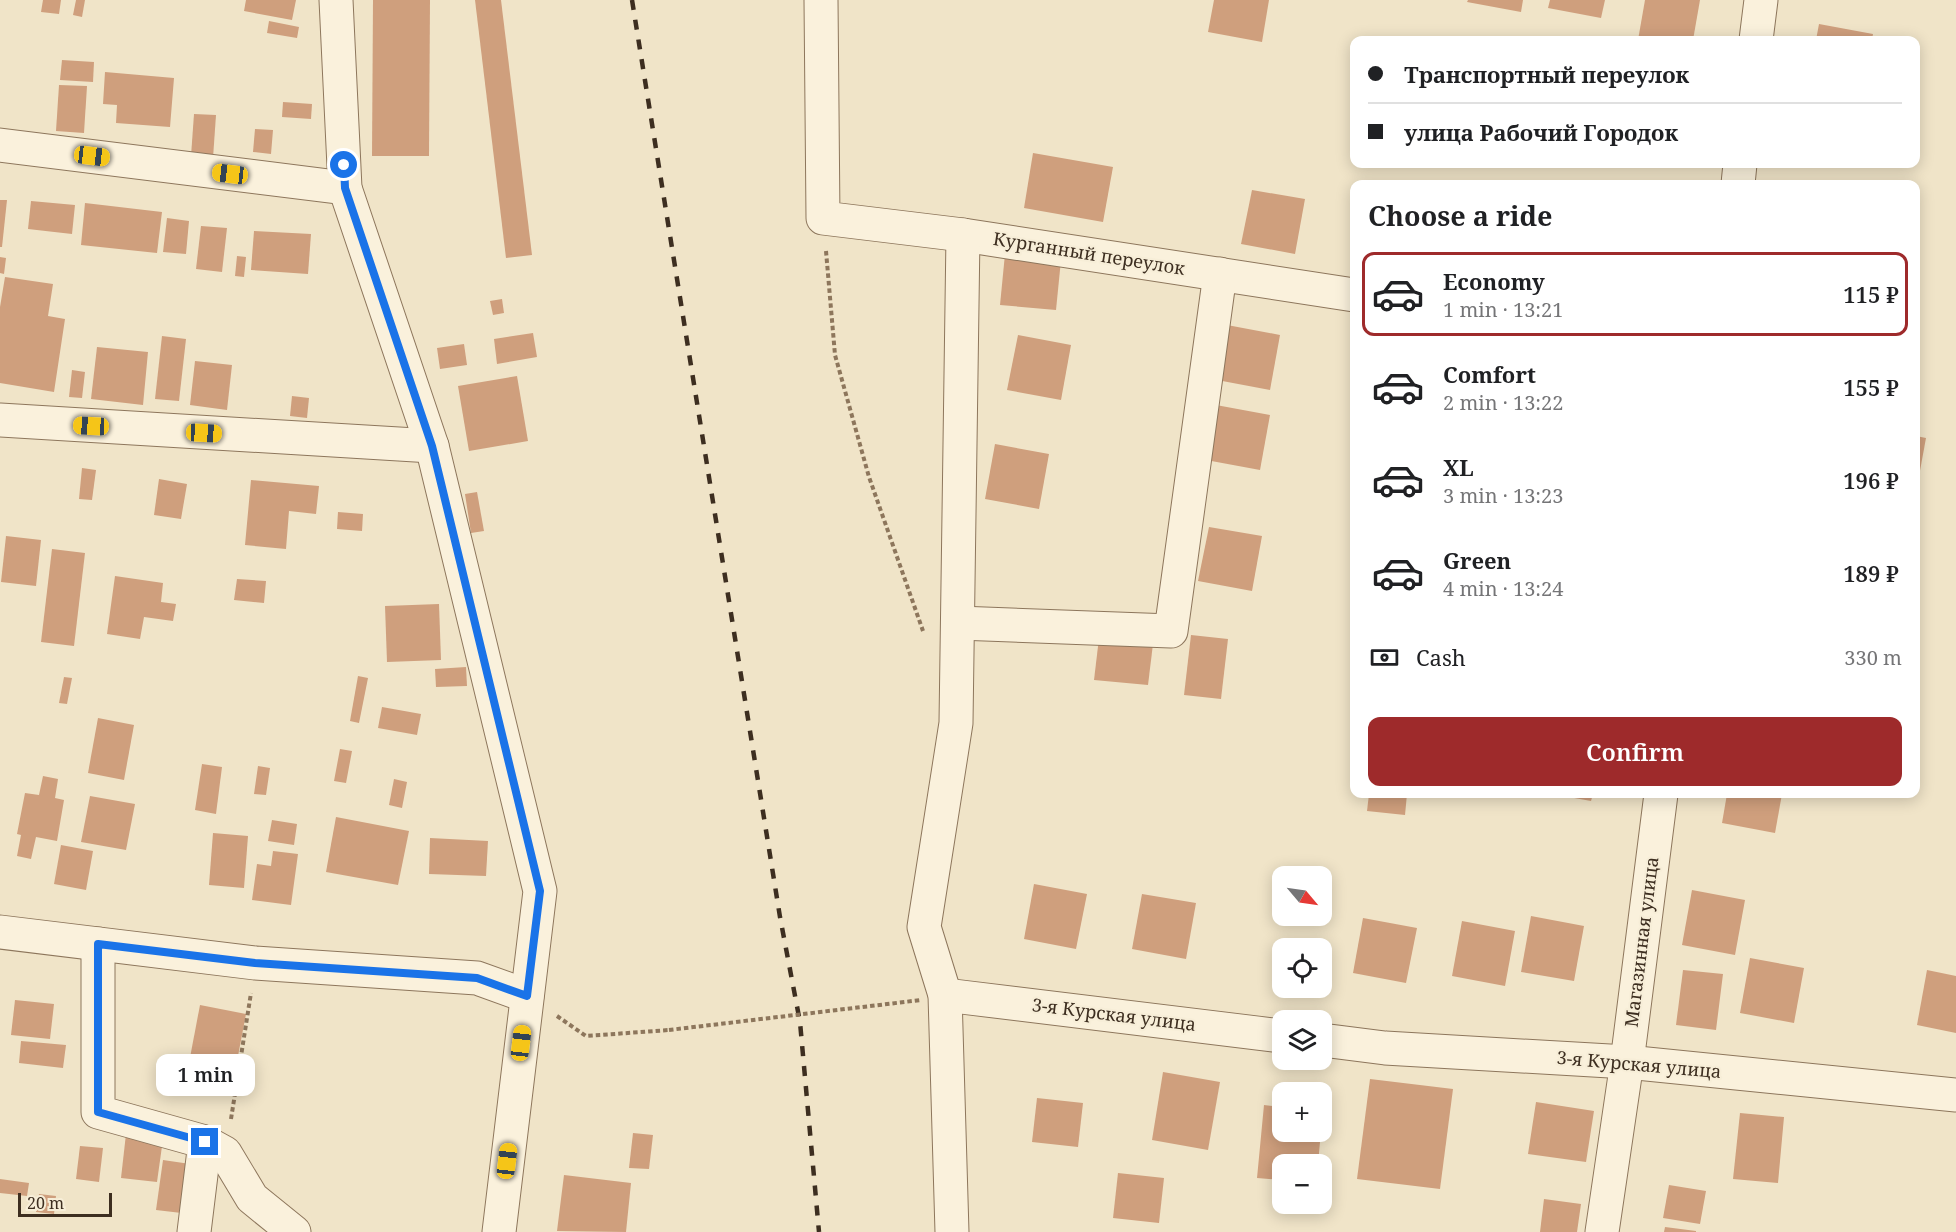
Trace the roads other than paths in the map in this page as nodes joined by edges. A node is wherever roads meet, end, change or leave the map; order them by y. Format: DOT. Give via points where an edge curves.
graph roads {
  1 [pos="336,0"];
  2 [pos="821,0"];
  3 [pos="1761,0"];
  4 [pos="1756,36"];
  5 [pos="0,145"];
  6 [pos="345,188"];
  7 [pos="963,235"];
  8 [pos="1221,274"];
  9 [pos="1350,294"];
  10 [pos="0,420"];
  11 [pos="432,446"];
  12 [pos="958,623"];
  13 [pos="1660,798"];
  14 [pos="0,932"];
  15 [pos="98,944"];
  16 [pos="527,996"];
  17 [pos="933,997"];
  18 [pos="1272,1035"];
  19 [pos="1332,1041"];
  20 [pos="1627,1062"];
  21 [pos="1956,1095"];
  22 [pos="215,1147"];
  23 [pos="194,1232"];
  24 [pos="294,1232"];
  25 [pos="499,1232"];
  26 [pos="952,1232"];
  27 [pos="1602,1232"];
  1 -- 6 [label="street"];
  2 -- 7 [label="street, Курганный переулок" via="823,218"];
  3 -- 4 [label="street"];
  5 -- 6 [label="street"];
  6 -- 11 [label="street"];
  7 -- 8 [label="street, Курганный переулок"];
  7 -- 12 [label="street"];
  8 -- 9 [label="street, Курганный переулок"];
  8 -- 12 [label="street" via="1171,631"];
  10 -- 11 [label="street"];
  11 -- 16 [label="street" via="540,891"];
  12 -- 17 [label="street" via="956,723 924,927"];
  13 -- 20 [label="street, Магазинная улица"];
  14 -- 15 [label="street"];
  15 -- 16 [label="street" via="255,963 477,978"];
  15 -- 22 [label="street" via="98,1112"];
  16 -- 25 [label="street"];
  17 -- 18 [label="street, 3-я Курская улица"];
  17 -- 26 [label="street"];
  19 -- 20 [label="street, 3-я Курская улица"];
  20 -- 21 [label="street, 3-я Курская улица"];
  20 -- 27 [label="street, Магазинная улица"];
  22 -- 23 [label="street"];
  22 -- 24 [label="street" via="252,1198"];
}
